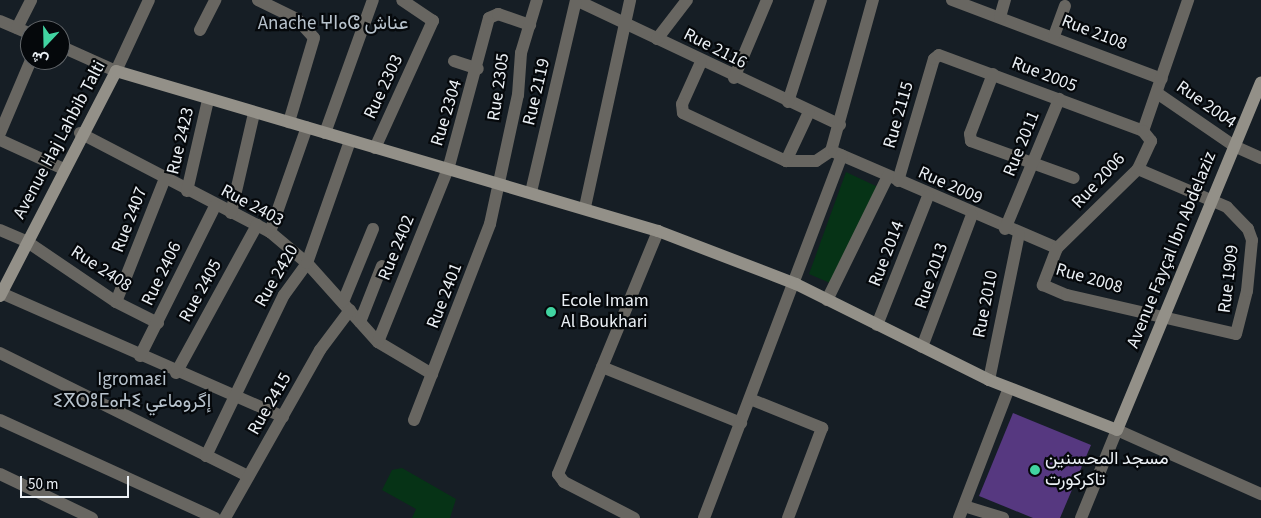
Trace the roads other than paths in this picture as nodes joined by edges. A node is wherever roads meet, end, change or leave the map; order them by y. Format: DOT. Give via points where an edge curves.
graph roads {
  1 [pos="31,0"];
  2 [pos="149,0"];
  3 [pos="215,0"];
  4 [pos="258,0"];
  5 [pos="373,0"];
  6 [pos="402,0"];
  7 [pos="537,0"];
  8 [pos="576,0"];
  9 [pos="630,0"];
  10 [pos="687,0"];
  11 [pos="767,0"];
  12 [pos="821,0"];
  13 [pos="874,0"];
  14 [pos="1005,0"];
  15 [pos="954,1"];
  16 [pos="1185,1"];
  17 [pos="1065,6"];
  18 [pos="1000,17"];
  19 [pos="0,21"];
  20 [pos="626,23"];
  21 [pos="530,25"];
  22 [pos="17,28"];
  23 [pos="20,29"];
  24 [pos="200,30"];
  25 [pos="1054,36"];
  26 [pos="657,39"];
  27 [pos="70,50"];
  28 [pos="934,59"];
  29 [pos="454,61"];
  30 [pos="701,62"];
  31 [pos="478,69"];
  32 [pos="27,70"];
  33 [pos="116,70"];
  34 [pos="993,74"];
  35 [pos="734,78"];
  36 [pos="1162,79"];
  37 [pos="1261,83"];
  38 [pos="1157,92"];
  39 [pos="1059,99"];
  40 [pos="1258,99"];
  41 [pos="208,100"];
  42 [pos="788,102"];
  43 [pos="809,112"];
  44 [pos="254,113"];
  45 [pos="289,122"];
  46 [pos="840,125"];
  47 [pos="307,127"];
  48 [pos="1143,131"];
  49 [pos="0,133"];
  50 [pos="325,133"];
  51 [pos="80,134"];
  52 [pos="0,140"];
  53 [pos="350,142"];
  54 [pos="1234,146"];
  55 [pos="375,148"];
  56 [pos="836,153"];
  57 [pos="1261,158"];
  58 [pos="786,161"];
  59 [pos="1033,164"];
  60 [pos="449,166"];
  61 [pos="64,169"];
  62 [pos="1138,169"];
  63 [pos="165,178"];
  64 [pos="1074,178"];
  65 [pos="893,179"];
  66 [pos="500,181"];
  67 [pos="187,191"];
  68 [pos="531,192"];
  69 [pos="928,196"];
  70 [pos="1211,200"];
  71 [pos="215,206"];
  72 [pos="585,207"];
  73 [pos="231,213"];
  74 [pos="972,215"];
  75 [pos="257,225"];
  76 [pos="1004,228"];
  77 [pos="373,229"];
  78 [pos="0,230"];
  79 [pos="658,231"];
  80 [pos="270,232"];
  81 [pos="1019,234"];
  82 [pos="26,241"];
  83 [pos="1057,248"];
  84 [pos="307,263"];
  85 [pos="382,266"];
  86 [pos="6,276"];
  87 [pos="796,284"];
  88 [pos="1,295"];
  89 [pos="827,300"];
  90 [pos="116,302"];
  91 [pos="346,306"];
  92 [pos="1163,317"];
  93 [pos="158,322"];
  94 [pos="360,322"];
  95 [pos="877,325"];
  96 [pos="378,342"];
  97 [pos="922,347"];
  98 [pos="0,353"];
  99 [pos="140,356"];
  100 [pos="602,367"];
  101 [pos="176,373"];
  102 [pos="432,374"];
  103 [pos="989,380"];
  104 [pos="1009,388"];
  105 [pos="234,395"];
  106 [pos="750,399"];
  107 [pos="283,417"];
  108 [pos="0,420"];
  109 [pos="414,420"];
  110 [pos="741,423"];
  111 [pos="1117,430"];
  112 [pos="206,456"];
  113 [pos="0,474"];
  114 [pos="248,476"];
  115 [pos="1261,494"];
  116 [pos="961,512"];
  117 [pos="92,518"];
  118 [pos="215,518"];
  119 [pos="225,518"];
  120 [pos="634,518"];
  121 [pos="704,518"];
  122 [pos="788,518"];
  123 [pos="1003,518"];
  124 [pos="1081,518"];
  1 -- 22 [label="street"];
  2 -- 33 [label="street, Avenue Haj Lahbib Talti"];
  3 -- 24 [label="street"];
  4 -- 45 [label="street" via="297,19 314,38"];
  5 -- 50 [label="street"];
  6 -- 55 [label="street, Rue 2303" via="433,21"];
  7 -- 21 [label="street, Rue 2305"];
  8 -- 20 [label="street, Rue 2116"];
  8 -- 68 [label="street, Rue 2119"];
  9 -- 20 [label="street"];
  10 -- 26 [label="street"];
  11 -- 35 [label="street"];
  12 -- 42 [label="street"];
  13 -- 46 [label="street"];
  14 -- 18 [label="street"];
  15 -- 18 [label="street, Rue 2108"];
  16 -- 36 [label="street"];
  17 -- 25 [label="street"];
  18 -- 25 [label="street, Rue 2108"];
  19 -- 22 [label="street"];
  20 -- 26 [label="street, Rue 2116"];
  20 -- 72 [label="street"];
  21 -- 31 [label="street, Rue 2304" via="491,16"];
  21 -- 66 [label="street, Rue 2305" via="521,54 518,95"];
  22 -- 23 [label="street"];
  25 -- 36 [label="street, Rue 2108"];
  26 -- 30 [label="street, Rue 2116"];
  27 -- 33 [label="street"];
  28 -- 34 [label="street, Rue 2005" via="946,56"];
  28 -- 65 [label="street, Rue 2115"];
  29 -- 31 [label="street, Rue 2304"];
  30 -- 35 [label="street, Rue 2116"];
  30 -- 58 [label="street" via="682,104 683,113"];
  31 -- 60 [label="street, Rue 2304"];
  32 -- 49 [label="street"];
  33 -- 41 [label="street"];
  33 -- 51 [label="street, Avenue Haj Lahbib Talti"];
  34 -- 39 [label="street, Rue 2005"];
  34 -- 59 [label="street" via="970,134 971,141"];
  35 -- 42 [label="street, Rue 2116"];
  36 -- 38 [label="street"];
  37 -- 40 [label="street, Avenue Fayçal Ibn Abdelaziz"];
  38 -- 48 [label="street"];
  38 -- 54 [label="street, Rue 2004"];
  39 -- 48 [label="street, Rue 2005"];
  39 -- 59 [label="street, Rue 2011"];
  40 -- 54 [label="street, Avenue Fayçal Ibn Abdelaziz"];
  41 -- 44 [label="street"];
  41 -- 67 [label="street, Rue 2423"];
  42 -- 43 [label="street, Rue 2116"];
  43 -- 46 [label="street, Rue 2116"];
  43 -- 58 [label="street"];
  44 -- 45 [label="street"];
  44 -- 73 [label="street"];
  45 -- 47 [label="street"];
  46 -- 56 [label="street"];
  47 -- 50 [label="street"];
  47 -- 80 [label="street"];
  48 -- 62 [label="street, Rue 2006" via="1151,141"];
  50 -- 53 [label="street"];
  51 -- 61 [label="street, Avenue Haj Lahbib Talti"];
  51 -- 63 [label="street, Rue 2403"];
  52 -- 61 [label="street"];
  53 -- 55 [label="street"];
  53 -- 84 [label="street, Rue 2420"];
  54 -- 57 [label="street, Rue 2004"];
  54 -- 70 [label="street, Avenue Fayçal Ibn Abdelaziz"];
  55 -- 60 [label="street"];
  56 -- 58 [label="street" via="816,161"];
  56 -- 65 [label="street, Rue 2009"];
  56 -- 87 [label="street"];
  59 -- 64 [label="street"];
  59 -- 76 [label="street, Rue 2011"];
  60 -- 66 [label="street"];
  60 -- 96 [label="street, Rue 2402"];
  61 -- 82 [label="street, Avenue Haj Lahbib Talti"];
  62 -- 70 [label="street"];
  62 -- 83 [label="street, Rue 2006"];
  63 -- 67 [label="street, Rue 2403"];
  63 -- 90 [label="street, Rue 2407"];
  65 -- 69 [label="street, Rue 2009"];
  65 -- 89 [label="street, Rue 2115"];
  66 -- 68 [label="street"];
  66 -- 102 [label="street, Rue 2401" via="479,257"];
  67 -- 71 [label="street, Rue 2403"];
  68 -- 72 [label="street"];
  69 -- 74 [label="street, Rue 2009"];
  69 -- 95 [label="street, Rue 2014"];
  70 -- 92 [label="street, Avenue Fayçal Ibn Abdelaziz"];
  70 -- 92 [label="street, Rue 1909" via="1227,207 1251,234 1240,330 1226,336"];
  71 -- 73 [label="street, Rue 2403"];
  71 -- 93 [label="street, Rue 2406"];
  72 -- 79 [label="street"];
  73 -- 75 [label="street, Rue 2403"];
  74 -- 76 [label="street, Rue 2009"];
  74 -- 97 [label="street, Rue 2013"];
  75 -- 80 [label="street, Rue 2403"];
  75 -- 101 [label="street, Rue 2405"];
  76 -- 81 [label="street, Rue 2009"];
  77 -- 91 [label="street, Rue 2415"];
  78 -- 82 [label="street, Rue 2408"];
  79 -- 87 [label="street"];
  79 -- 100 [label="street"];
  80 -- 84 [label="street, Rue 2403"];
  81 -- 83 [label="street, Rue 2009"];
  81 -- 103 [label="street, Rue 2010"];
  82 -- 86 [label="street, Avenue Haj Lahbib Talti"];
  82 -- 90 [label="street, Rue 2408"];
  83 -- 92 [label="street, Rue 2008" via="1043,283 1047,289"];
  84 -- 91 [label="street, Rue 2403"];
  84 -- 105 [label="street, Rue 2420" via="284,295"];
  85 -- 94 [label="street"];
  86 -- 88 [label="street, Avenue Haj Lahbib Talti"];
  87 -- 89 [label="street"];
  87 -- 106 [label="street"];
  88 -- 99 [label="street"];
  89 -- 95 [label="street"];
  90 -- 93 [label="street, Rue 2408"];
  91 -- 94 [label="street, Rue 2403"];
  91 -- 107 [label="street, Rue 2415"];
  92 -- 111 [label="street, Avenue Fayçal Ibn Abdelaziz"];
  93 -- 99 [label="street, Rue 2406"];
  94 -- 96 [label="street, Rue 2403"];
  95 -- 97 [label="street"];
  96 -- 102 [label="street, Rue 2403"];
  97 -- 103 [label="street"];
  98 -- 112 [label="street"];
  99 -- 101 [label="street"];
  100 -- 110 [label="street"];
  100 -- 120 [label="street" via="558,474 564,482"];
  101 -- 105 [label="street"];
  102 -- 109 [label="street, Rue 2401"];
  103 -- 104 [label="street"];
  104 -- 111 [label="street"];
  104 -- 116 [label="street"];
  105 -- 107 [label="street"];
  105 -- 112 [label="street, Rue 2420"];
  106 -- 110 [label="street"];
  106 -- 122 [label="street" via="822,428"];
  107 -- 114 [label="street, Rue 2415"];
  108 -- 118 [label="street"];
  110 -- 121 [label="street"];
  111 -- 115 [label="street"];
  111 -- 124 [label="street"];
  112 -- 114 [label="street"];
  113 -- 117 [label="street"];
  114 -- 119 [label="street, Rue 2415"];
  116 -- 123 [label="street"];
}
